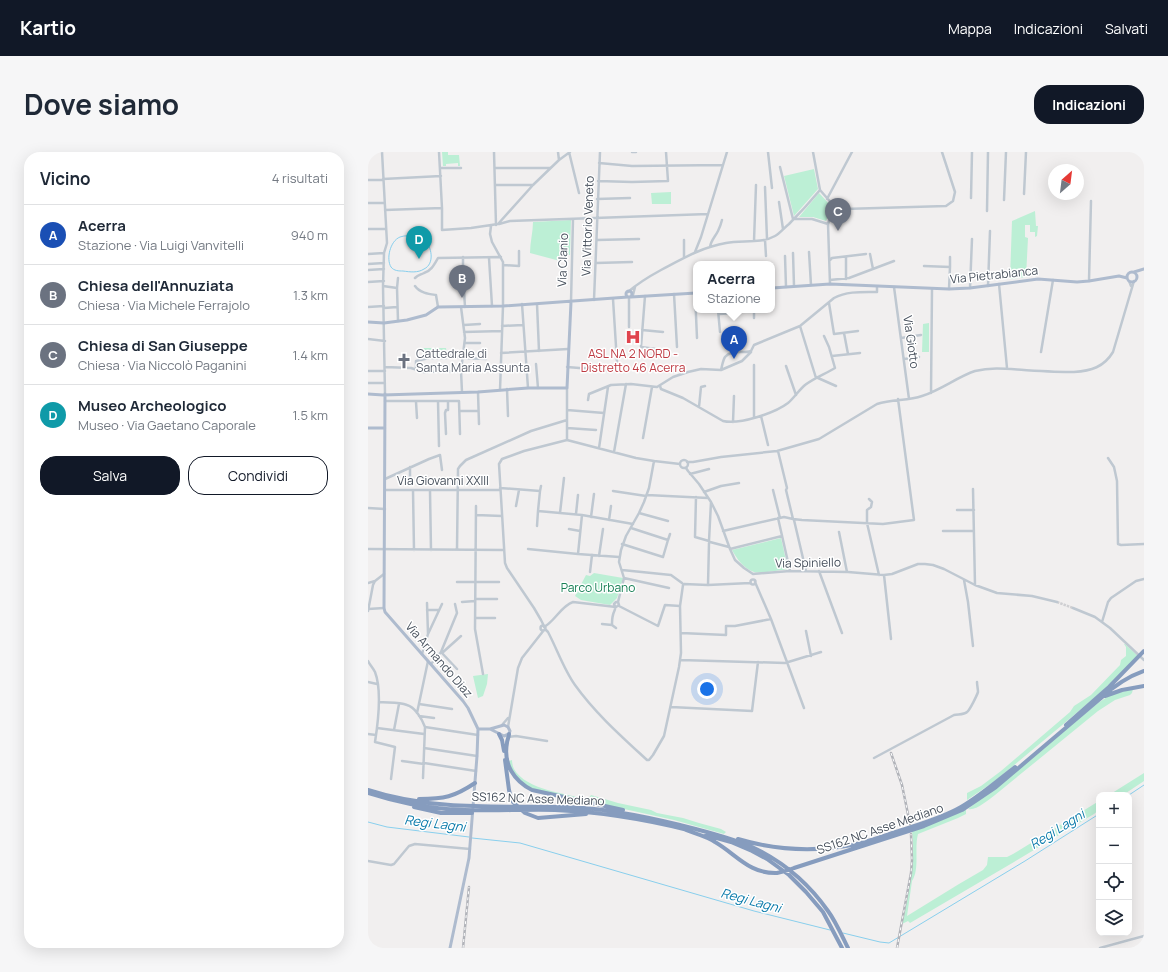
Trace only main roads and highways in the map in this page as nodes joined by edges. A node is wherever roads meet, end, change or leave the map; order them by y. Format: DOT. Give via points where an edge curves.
graph roads {
  1 [pos="1143,270"];
  2 [pos="1134,272"];
  3 [pos="1128,273"];
  4 [pos="1112,276"];
  5 [pos="1137,278"];
  6 [pos="1128,279"];
  7 [pos="775,288"];
  8 [pos="693,293"];
  9 [pos="571,302"];
  10 [pos="368,322"];
  11 [pos="368,394"];
  12 [pos="385,394"];
  13 [pos="368,428"];
  14 [pos="385,428"];
  15 [pos="1143,652"];
  16 [pos="1144,670"];
  17 [pos="1127,678"];
  18 [pos="1142,686"];
  19 [pos="1109,688"];
  20 [pos="1101,698"];
  21 [pos="501,726"];
  22 [pos="478,729"];
  23 [pos="490,729"];
  24 [pos="508,733"];
  25 [pos="500,734"];
  26 [pos="475,783"];
  27 [pos="368,790"];
  28 [pos="368,793"];
  29 [pos="394,798"];
  30 [pos="973,800"];
  31 [pos="530,808"];
  32 [pos="472,814"];
  33 [pos="632,818"];
  34 [pos="660,820"];
  35 [pos="906,830"];
  36 [pos="716,837"];
  37 [pos="732,840"];
  38 [pos="791,874"];
  39 [pos="450,948"];
  40 [pos="842,948"];
  41 [pos="848,948"];
  1 -- 2 [label="main road, Via Pietrabianca"];
  1 -- 5 [label="main road, Via Pietrabianca"];
  2 -- 3 [label="main road, Via Pietrabianca"];
  2 -- 5 [label="main road"];
  3 -- 4 [label="main road, Via Pietrabianca"];
  3 -- 6 [label="main road"];
  4 -- 6 [label="main road, Via Pietrabianca"];
  4 -- 7 [label="main road, Via Pietrabianca" via="1089,281 1038,278 949,289 830,284"];
  5 -- 6 [label="main road, Via Pietrabianca" via="1134,281"];
  8 -- 9 [label="main road" via="643,296 630,294 613,299"];
  9 -- 10 [label="main road" via="438,307 426,315 398,322"];
  9 -- 12 [label="main road" via="567,388"];
  11 -- 12 [label="main road"];
  12 -- 14 [label="main road"];
  13 -- 14 [label="main road"];
  14 -- 22 [label="main road, Via Armando Diaz" via="384,608 463,701"];
  15 -- 19 [label="highway"];
  16 -- 17 [label="highway"];
  17 -- 19 [label="highway"];
  17 -- 20 [label="highway, SS162 NC Asse Mediano"];
  18 -- 20 [label="highway"];
  19 -- 30 [label="highway, SS162 NC Asse Mediano"];
  20 -- 30 [label="highway, SS162 NC Asse Mediano" via="996,787"];
  21 -- 23 [label="main road"];
  21 -- 24 [label="main road" via="505,725"];
  21 -- 25 [label="main road" via="498,731"];
  22 -- 23 [label="main road"];
  22 -- 26 [label="main road, Via Armando Diaz"];
  23 -- 25 [label="main road"];
  24 -- 25 [label="main road"];
  24 -- 34 [label="highway" via="508,762 515,778 523,786"];
  25 -- 33 [label="highway" via="509,790 513,802 525,813 538,818 582,814"];
  26 -- 29 [label="highway" via="450,797"];
  26 -- 32 [label="main road, Via Armando Diaz"];
  27 -- 29 [label="highway, SS162 NC Asse Mediano"];
  28 -- 29 [label="highway, SS162 NC Asse Mediano"];
  29 -- 31 [label="highway, SS162 NC Asse Mediano" via="464,808"];
  29 -- 32 [label="highway" via="433,812"];
  30 -- 35 [label="highway, SS162 NC Asse Mediano"];
  31 -- 33 [label="highway, SS162 NC Asse Mediano"];
  31 -- 34 [label="highway, SS162 NC Asse Mediano" via="596,809"];
  32 -- 39 [label="main road, Via Armando Diaz" via="468,867"];
  33 -- 36 [label="highway, SS162 NC Asse Mediano"];
  34 -- 36 [label="highway, SS162 NC Asse Mediano"];
  35 -- 36 [label="highway, SS162 NC Asse Mediano" via="778,873 757,870 742,862 724,848"];
  35 -- 37 [label="highway, SS162 NC Asse Mediano" via="829,848 800,849"];
  36 -- 37 [label="highway"];
  37 -- 38 [label="highway"];
  38 -- 40 [label="highway" via="823,912"];
  38 -- 41 [label="highway" via="802,881 828,911"];
}
